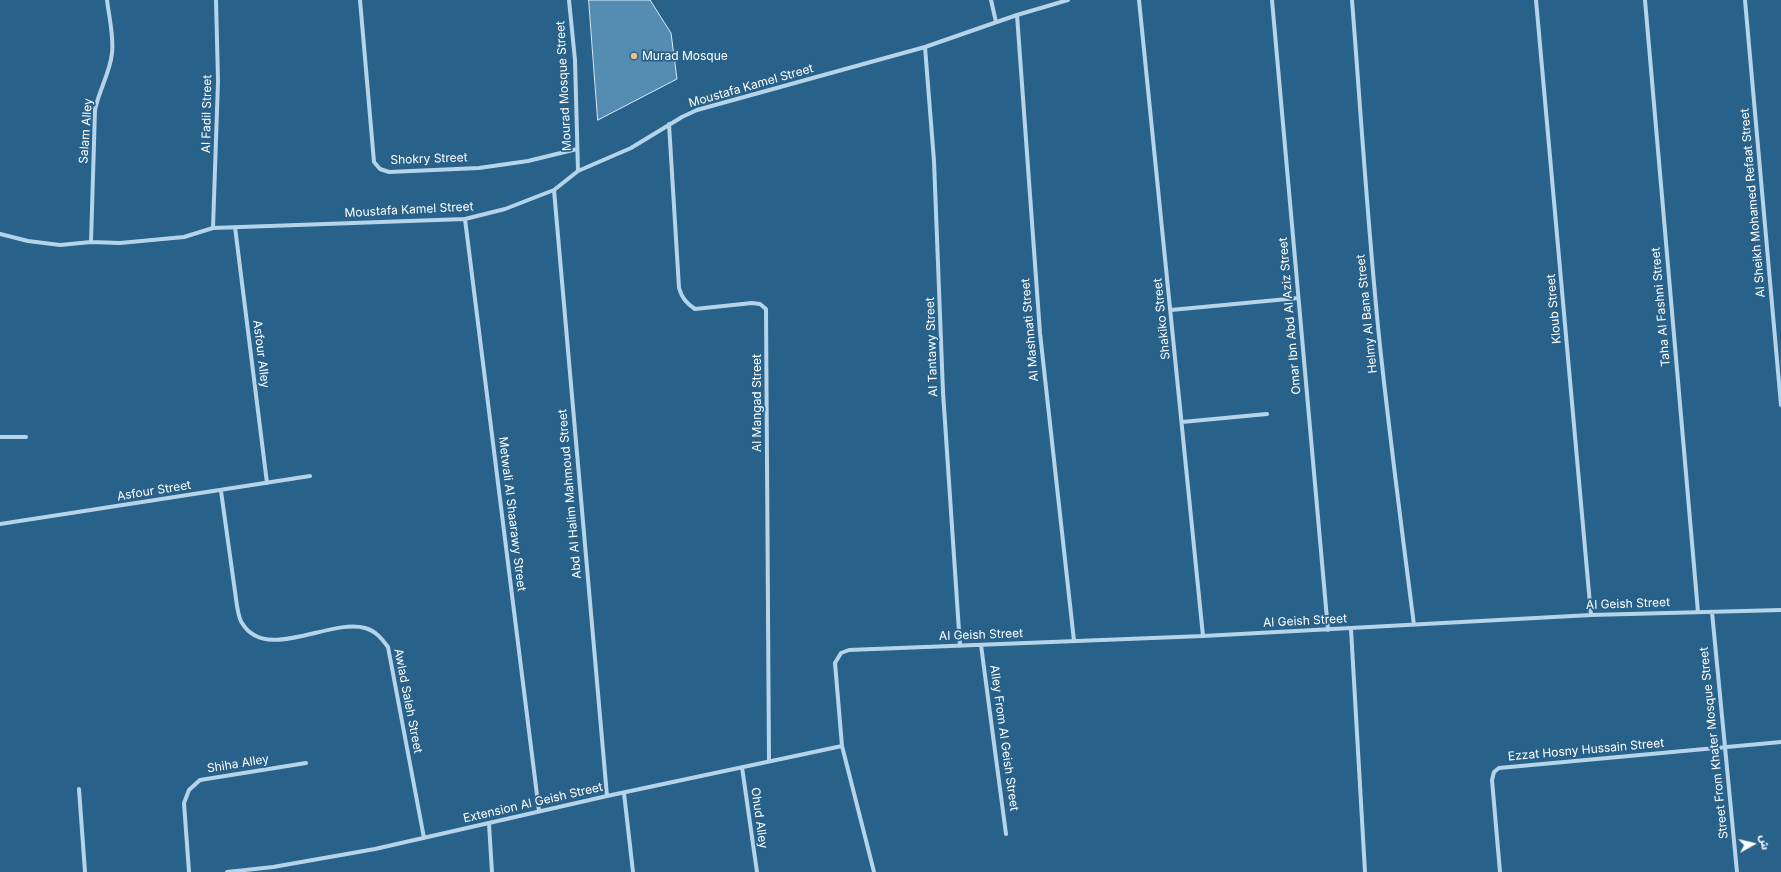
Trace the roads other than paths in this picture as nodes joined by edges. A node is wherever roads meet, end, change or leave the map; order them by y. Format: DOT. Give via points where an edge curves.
graph roads {
  1 [pos="107,0"];
  2 [pos="216,0"];
  3 [pos="360,0"];
  4 [pos="569,0"];
  5 [pos="991,0"];
  6 [pos="1068,0"];
  7 [pos="1139,0"];
  8 [pos="1272,0"];
  9 [pos="1352,0"];
  10 [pos="1536,0"];
  11 [pos="1645,0"];
  12 [pos="1745,0"];
  13 [pos="1016,15"];
  14 [pos="996,22"];
  15 [pos="925,47"];
  16 [pos="669,124"];
  17 [pos="577,149"];
  18 [pos="578,171"];
  19 [pos="554,190"];
  20 [pos="465,219"];
  21 [pos="236,227"];
  22 [pos="213,228"];
  23 [pos="0,234"];
  24 [pos="91,242"];
  25 [pos="1298,298"];
  26 [pos="1171,310"];
  27 [pos="1781,405"];
  28 [pos="1268,414"];
  29 [pos="1182,422"];
  30 [pos="0,437"];
  31 [pos="26,437"];
  32 [pos="310,476"];
  33 [pos="267,483"];
  34 [pos="221,491"];
  35 [pos="0,524"];
  36 [pos="1781,610"];
  37 [pos="1698,612"];
  38 [pos="1712,612"];
  39 [pos="1591,615"];
  40 [pos="1414,625"];
  41 [pos="1350,629"];
  42 [pos="1328,630"];
  43 [pos="1202,636"];
  44 [pos="1074,641"];
  45 [pos="981,645"];
  46 [pos="960,646"];
  47 [pos="1781,742"];
  48 [pos="842,746"];
  49 [pos="1725,748"];
  50 [pos="769,761"];
  51 [pos="306,763"];
  52 [pos="742,767"];
  53 [pos="79,789"];
  54 [pos="624,793"];
  55 [pos="607,796"];
  56 [pos="539,811"];
  57 [pos="489,824"];
  58 [pos="1006,834"];
  59 [pos="424,838"];
  60 [pos="85,872"];
  61 [pos="189,872"];
  62 [pos="227,872"];
  63 [pos="492,872"];
  64 [pos="633,872"];
  65 [pos="757,872"];
  66 [pos="874,872"];
  67 [pos="1365,872"];
  68 [pos="1500,872"];
  69 [pos="1737,872"];
  1 -- 24 [label="street, Salam Alley" via="112,53 94,110"];
  2 -- 22 [label="street, Al Fadil Street" via="218,81"];
  3 -- 17 [label="street, Shokry Street" via="374,162 380,169 389,172 479,168 528,161"];
  4 -- 17 [label="street, Mourad Mosque Street" via="575,60"];
  5 -- 14 [label="street"];
  6 -- 13 [label="street, Moustafa Kamel Street"];
  7 -- 26 [label="street, Shakiko Street"];
  8 -- 25 [label="street, Omar Ibn Abd Al Aziz Street"];
  9 -- 40 [label="street, Helmy Al Bana Street" via="1367,211 1380,346"];
  10 -- 39 [label="street, Kloub Street"];
  11 -- 37 [label="street, Taha Al Fashni Street"];
  12 -- 27 [label="street, Al Sheikh Mohamed Refaat Street"];
  13 -- 14 [label="street, Moustafa Kamel Street"];
  13 -- 44 [label="street, Al Mashnati Street" via="1040,332"];
  14 -- 15 [label="street, Moustafa Kamel Street"];
  15 -- 16 [label="street, Moustafa Kamel Street" via="697,110"];
  15 -- 46 [label="street, Al Tantawy Street" via="934,161 943,392"];
  16 -- 18 [label="street, Moustafa Kamel Street" via="631,148"];
  16 -- 50 [label="street, Al Mangad Street" via="682,296 694,309 752,303 760,304 766,309"];
  17 -- 18 [label="street, Mourad Mosque Street"];
  18 -- 19 [label="street, Moustafa Kamel Street"];
  19 -- 20 [label="street, Moustafa Kamel Street" via="505,210"];
  19 -- 55 [label="street, Abd Al Halim Mahmoud Street"];
  20 -- 21 [label="street, Moustafa Kamel Street"];
  20 -- 56 [label="street, Metwali Al Shaarawy Street"];
  21 -- 22 [label="street, Moustafa Kamel Street"];
  21 -- 33 [label="street, Asfour Alley"];
  22 -- 24 [label="street, Moustafa Kamel Street" via="184,237 152,241"];
  23 -- 24 [label="street, Moustafa Kamel Street" via="60,245"];
  25 -- 26 [label="street"];
  25 -- 42 [label="street, Omar Ibn Abd Al Aziz Street"];
  26 -- 29 [label="street, Shakiko Street"];
  28 -- 29 [label="street"];
  29 -- 43 [label="street, Shakiko Street"];
  30 -- 31 [label="street"];
  32 -- 33 [label="street, Asfour Street"];
  33 -- 34 [label="street, Asfour Street"];
  34 -- 35 [label="street, Asfour Street"];
  34 -- 59 [label="street, Awlad Saleh Street" via="237,606 241,623 253,636 270,641 352,626 367,628 379,635 388,647"];
  36 -- 38 [label="street, Al Geish Street"];
  37 -- 38 [label="street, Al Geish Street"];
  37 -- 39 [label="street, Al Geish Street"];
  38 -- 49 [label="street, Street From Khater Mosque Street"];
  39 -- 40 [label="street, Al Geish Street"];
  40 -- 41 [label="street, Al Geish Street"];
  41 -- 42 [label="street, Al Geish Street"];
  41 -- 67 [label="street"];
  42 -- 43 [label="street, Al Geish Street"];
  43 -- 44 [label="street, Al Geish Street"];
  44 -- 45 [label="street, Al Geish Street"];
  45 -- 46 [label="street, Al Geish Street"];
  45 -- 58 [label="street, Alley From Al Geish Street"];
  46 -- 48 [label="street, Al Geish Street" via="849,650 841,653 835,663"];
  47 -- 49 [label="street, Ezzat Hosny Hussain Street"];
  48 -- 50 [label="street, Extension Al Geish Street"];
  48 -- 66 [label="street"];
  49 -- 68 [label="street, Ezzat Hosny Hussain Street" via="1499,768 1494,772 1492,780"];
  49 -- 69 [label="street, Street From Khater Mosque Street"];
  50 -- 52 [label="street, Extension Al Geish Street"];
  51 -- 61 [label="street, Shiha Alley" via="200,780 189,790 184,803"];
  52 -- 54 [label="street, Extension Al Geish Street"];
  52 -- 65 [label="street, Ohud Alley"];
  53 -- 60 [label="street"];
  54 -- 55 [label="street, Extension Al Geish Street"];
  54 -- 64 [label="street"];
  55 -- 56 [label="street, Extension Al Geish Street"];
  56 -- 57 [label="street, Extension Al Geish Street"];
  57 -- 59 [label="street, Extension Al Geish Street"];
  57 -- 63 [label="street"];
  59 -- 62 [label="street, Extension Al Geish Street" via="368,851"];
}
